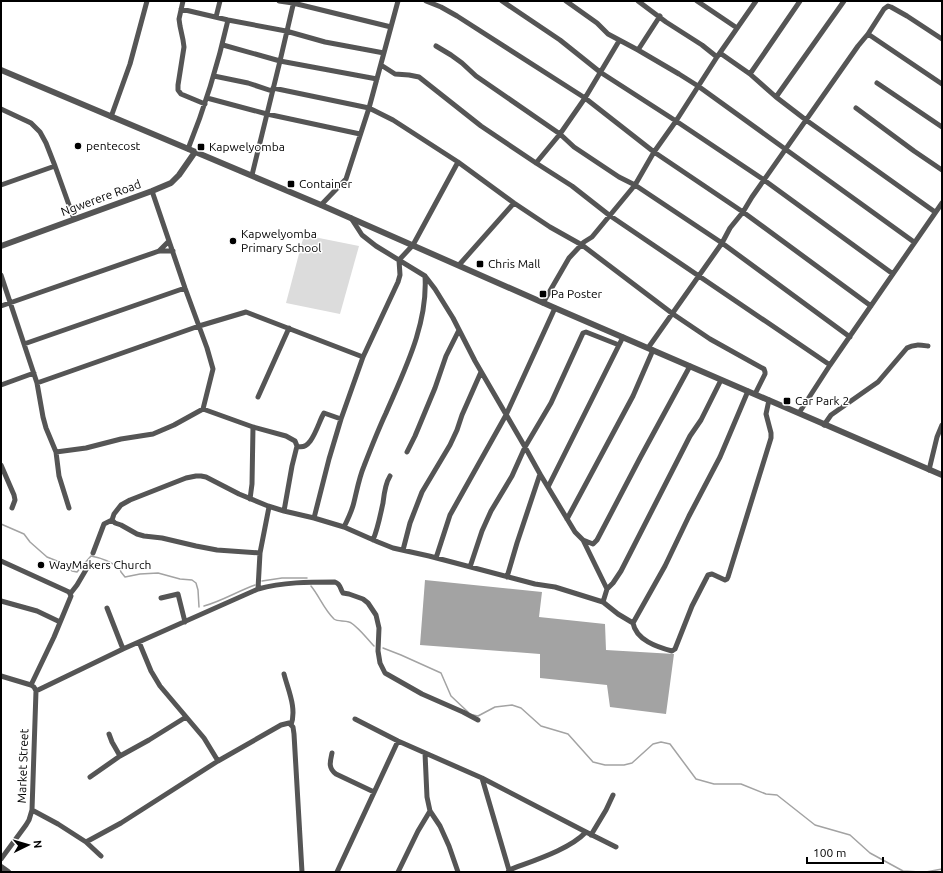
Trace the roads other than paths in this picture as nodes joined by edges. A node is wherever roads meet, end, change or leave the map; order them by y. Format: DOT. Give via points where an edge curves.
graph roads {
  1 [pos="147,1"];
  2 [pos="183,1"];
  3 [pos="220,1"];
  4 [pos="279,1"];
  5 [pos="398,1"];
  6 [pos="426,1"];
  7 [pos="502,1"];
  8 [pos="566,1"];
  9 [pos="638,1"];
  10 [pos="697,1"];
  11 [pos="756,1"];
  12 [pos="800,1"];
  13 [pos="844,1"];
  14 [pos="294,2"];
  15 [pos="889,3"];
  16 [pos="181,9"];
  17 [pos="660,16"];
  18 [pos="216,17"];
  19 [pos="228,20"];
  20 [pos="391,27"];
  21 [pos="737,28"];
  22 [pos="286,32"];
  23 [pos="868,34"];
  24 [pos="942,39"];
  25 [pos="619,41"];
  26 [pos="223,45"];
  27 [pos="436,46"];
  28 [pos="638,50"];
  29 [pos="384,53"];
  30 [pos="718,55"];
  31 [pos="280,61"];
  32 [pos="381,65"];
  33 [pos="1,70"];
  34 [pos="600,72"];
  35 [pos="750,74"];
  36 [pos="214,76"];
  37 [pos="377,79"];
  38 [pos="877,82"];
  39 [pos="942,84"];
  40 [pos="698,86"];
  41 [pos="273,89"];
  42 [pos="776,97"];
  43 [pos="207,98"];
  44 [pos="585,98"];
  45 [pos="205,104"];
  46 [pos="1,108"];
  47 [pos="369,108"];
  48 [pos="856,108"];
  49 [pos="267,114"];
  50 [pos="111,117"];
  51 [pos="806,120"];
  52 [pos="676,121"];
  53 [pos="942,127"];
  54 [pos="360,134"];
  55 [pos="560,134"];
  56 [pos="188,149"];
  57 [pos="785,149"];
  58 [pos="195,152"];
  59 [pos="654,152"];
  60 [pos="458,162"];
  61 [pos="536,163"];
  62 [pos="55,166"];
  63 [pos="942,170"];
  64 [pos="252,175"];
  65 [pos="764,180"];
  66 [pos="1,185"];
  67 [pos="635,185"];
  68 [pos="152,191"];
  69 [pos="514,203"];
  70 [pos="942,203"];
  71 [pos="321,205"];
  72 [pos="743,212"];
  73 [pos="935,212"];
  74 [pos="609,215"];
  75 [pos="350,217"];
  76 [pos="74,220"];
  77 [pos="169,240"];
  78 [pos="914,242"];
  79 [pos="722,243"];
  80 [pos="413,245"];
  81 [pos="582,245"];
  82 [pos="1,246"];
  83 [pos="173,251"];
  84 [pos="160,252"];
  85 [pos="399,260"];
  86 [pos="459,265"];
  87 [pos="893,274"];
  88 [pos="1,275"];
  89 [pos="424,276"];
  90 [pos="699,276"];
  91 [pos="185,288"];
  92 [pos="10,302"];
  93 [pos="543,303"];
  94 [pos="1,306"];
  95 [pos="871,306"];
  96 [pos="555,308"];
  97 [pos="673,314"];
  98 [pos="199,326"];
  99 [pos="290,328"];
  100 [pos="459,330"];
  101 [pos="623,337"];
  102 [pos="850,337"];
  103 [pos="24,344"];
  104 [pos="619,345"];
  105 [pos="928,346"];
  106 [pos="650,349"];
  107 [pos="363,357"];
  108 [pos="830,365"];
  109 [pos="690,366"];
  110 [pos="481,372"];
  111 [pos="34,373"];
  112 [pos="721,380"];
  113 [pos="37,383"];
  114 [pos="1,385"];
  115 [pos="748,391"];
  116 [pos="755,394"];
  117 [pos="258,397"];
  118 [pos="769,400"];
  119 [pos="203,409"];
  120 [pos="799,413"];
  121 [pos="506,415"];
  122 [pos="341,419"];
  123 [pos="824,425"];
  124 [pos="942,425"];
  125 [pos="253,427"];
  126 [pos="297,446"];
  127 [pos="525,447"];
  128 [pos="56,452"];
  129 [pos="407,452"];
  130 [pos="1,465"];
  131 [pos="929,470"];
  132 [pos="540,474"];
  133 [pos="942,475"];
  134 [pos="390,476"];
  135 [pos="548,487"];
  136 [pos="250,499"];
  137 [pos="269,507"];
  138 [pos="12,508"];
  139 [pos="69,508"];
  140 [pos="284,511"];
  141 [pos="314,518"];
  142 [pos="567,519"];
  143 [pos="112,520"];
  144 [pos="344,527"];
  145 [pos="373,540"];
  146 [pos="583,540"];
  147 [pos="403,550"];
  148 [pos="93,553"];
  149 [pos="260,554"];
  150 [pos="436,558"];
  151 [pos="1,561"];
  152 [pos="470,567"];
  153 [pos="87,568"];
  154 [pos="506,578"];
  155 [pos="258,588"];
  156 [pos="607,589"];
  157 [pos="70,594"];
  158 [pos="161,598"];
  159 [pos="1,601"];
  160 [pos="603,602"];
  161 [pos="107,608"];
  162 [pos="60,622"];
  163 [pos="185,622"];
  164 [pos="633,623"];
  165 [pos="138,642"];
  166 [pos="123,650"];
  167 [pos="284,674"];
  168 [pos="1,676"];
  169 [pos="31,684"];
  170 [pos="36,692"];
  171 [pos="186,717"];
  172 [pos="355,720"];
  173 [pos="478,720"];
  174 [pos="292,725"];
  175 [pos="109,734"];
  176 [pos="398,741"];
  177 [pos="332,753"];
  178 [pos="425,753"];
  179 [pos="120,756"];
  180 [pos="218,761"];
  181 [pos="90,776"];
  182 [pos="482,778"];
  183 [pos="374,792"];
  184 [pos="613,795"];
  185 [pos="32,810"];
  186 [pos="430,811"];
  187 [pos="586,832"];
  188 [pos="592,835"];
  189 [pos="86,842"];
  190 [pos="616,847"];
  191 [pos="101,856"];
  192 [pos="1,859"];
  193 [pos="1,867"];
  194 [pos="508,871"];
  195 [pos="8,872"];
  196 [pos="302,872"];
  197 [pos="337,872"];
  198 [pos="398,872"];
  199 [pos="458,872"];
  1 -- 50 [label="street" via="130,64"];
  2 -- 16 [label="street"];
  3 -- 18 [label="street"];
  4 -- 14 [label="street"];
  5 -- 20 [label="street"];
  6 -- 44 [label="street" via="457,16"];
  7 -- 34 [label="street" via="560,40"];
  8 -- 25 [label="street"];
  9 -- 17 [label="street"];
  10 -- 21 [label="street"];
  11 -- 21 [label="street"];
  12 -- 35 [label="street"];
  13 -- 42 [label="street"];
  14 -- 20 [label="street"];
  14 -- 22 [label="street"];
  15 -- 23 [label="street"];
  15 -- 24 [label="street" via="891,7"];
  16 -- 18 [label="street"];
  16 -- 45 [label="street" via="179,19 184,47 178,90 181,94"];
  17 -- 28 [label="street"];
  17 -- 30 [label="street"];
  18 -- 19 [label="street"];
  19 -- 22 [label="street"];
  19 -- 26 [label="street"];
  20 -- 29 [label="street"];
  21 -- 30 [label="street"];
  22 -- 29 [label="street"];
  22 -- 31 [label="street"];
  23 -- 39 [label="street"];
  23 -- 51 [label="street"];
  25 -- 28 [label="street"];
  25 -- 34 [label="street"];
  26 -- 31 [label="street"];
  26 -- 36 [label="street"];
  27 -- 55 [label="street"];
  28 -- 40 [label="street"];
  29 -- 32 [label="street"];
  30 -- 35 [label="street"];
  30 -- 40 [label="street"];
  31 -- 37 [label="street"];
  31 -- 41 [label="street"];
  32 -- 37 [label="street"];
  32 -- 61 [label="street" via="395,74 419,77 481,126"];
  33 -- 50 [label="street"];
  34 -- 44 [label="street"];
  34 -- 52 [label="street"];
  35 -- 42 [label="street"];
  36 -- 41 [label="street"];
  36 -- 43 [label="street"];
  37 -- 47 [label="street"];
  38 -- 53 [label="street"];
  40 -- 52 [label="street"];
  40 -- 57 [label="street"];
  41 -- 47 [label="street"];
  41 -- 49 [label="street"];
  42 -- 51 [label="street"];
  43 -- 45 [label="street"];
  43 -- 49 [label="street"];
  44 -- 55 [label="street"];
  44 -- 59 [label="street"];
  45 -- 56 [label="street"];
  46 -- 62 [label="street" via="31,123 40,132"];
  47 -- 54 [label="street"];
  47 -- 60 [label="street" via="393,120"];
  48 -- 63 [label="street"];
  49 -- 54 [label="street"];
  49 -- 64 [label="street"];
  50 -- 56 [label="street"];
  51 -- 57 [label="street"];
  51 -- 73 [label="street"];
  52 -- 59 [label="street"];
  52 -- 65 [label="street"];
  54 -- 71 [label="street" via="346,179"];
  55 -- 61 [label="street"];
  55 -- 67 [label="street" via="574,147"];
  56 -- 58 [label="street"];
  57 -- 65 [label="street"];
  57 -- 78 [label="street"];
  58 -- 64 [label="street"];
  58 -- 68 [label="street, Ngwerere Road" via="171,183"];
  59 -- 67 [label="street"];
  59 -- 72 [label="street"];
  60 -- 69 [label="street"];
  60 -- 80 [label="street"];
  61 -- 74 [label="street" via="572,186"];
  62 -- 66 [label="street"];
  62 -- 76 [label="street"];
  64 -- 71 [label="street"];
  65 -- 72 [label="street"];
  65 -- 87 [label="street"];
  67 -- 74 [label="street"];
  67 -- 79 [label="street"];
  68 -- 76 [label="street, Ngwerere Road"];
  68 -- 77 [label="street"];
  69 -- 81 [label="street"];
  69 -- 86 [label="street"];
  70 -- 73 [label="street"];
  71 -- 75 [label="street"];
  72 -- 79 [label="street"];
  72 -- 95 [label="street"];
  73 -- 78 [label="street"];
  74 -- 81 [label="street" via="592,237"];
  74 -- 90 [label="street"];
  75 -- 80 [label="street"];
  75 -- 85 [label="street" via="362,235"];
  76 -- 82 [label="street, Ngwerere Road"];
  77 -- 83 [label="street"];
  77 -- 84 [label="street"];
  78 -- 87 [label="street"];
  79 -- 90 [label="street"];
  79 -- 102 [label="street"];
  80 -- 85 [label="street"];
  80 -- 86 [label="street"];
  81 -- 93 [label="street" via="570,258"];
  81 -- 97 [label="street"];
  83 -- 84 [label="street"];
  83 -- 91 [label="street"];
  84 -- 92 [label="street"];
  85 -- 89 [label="street"];
  85 -- 107 [label="street" via="398,282"];
  86 -- 93 [label="street"];
  87 -- 95 [label="street"];
  88 -- 92 [label="street"];
  89 -- 100 [label="street" via="435,289"];
  89 -- 144 [label="street" via="424,306 418,333 362,470 354,502"];
  90 -- 97 [label="street"];
  90 -- 108 [label="street"];
  91 -- 98 [label="street"];
  91 -- 103 [label="street"];
  92 -- 94 [label="street"];
  92 -- 103 [label="street"];
  93 -- 96 [label="street"];
  95 -- 102 [label="street"];
  96 -- 101 [label="street"];
  96 -- 121 [label="street"];
  97 -- 106 [label="street"];
  97 -- 116 [label="street" via="710,339 764,369 765,374"];
  98 -- 99 [label="street" via="246,312"];
  98 -- 113 [label="street"];
  98 -- 119 [label="street" via="213,368"];
  99 -- 107 [label="street"];
  99 -- 117 [label="street"];
  100 -- 110 [label="street"];
  100 -- 129 [label="street"];
  101 -- 104 [label="street"];
  101 -- 106 [label="street"];
  102 -- 108 [label="street"];
  103 -- 111 [label="street"];
  104 -- 127 [label="street" via="583,333 551,403"];
  104 -- 135 [label="street"];
  105 -- 123 [label="street" via="917,345 907,348 878,382 831,415"];
  106 -- 109 [label="street"];
  106 -- 142 [label="street" via="633,396"];
  107 -- 122 [label="street"];
  108 -- 120 [label="street"];
  109 -- 112 [label="street"];
  109 -- 146 [label="street" via="597,540 593,544"];
  110 -- 121 [label="street"];
  110 -- 147 [label="street" via="450,445 422,492"];
  111 -- 113 [label="street"];
  111 -- 114 [label="street"];
  112 -- 115 [label="street"];
  112 -- 156 [label="street" via="614,583"];
  113 -- 128 [label="street" via="42,416"];
  115 -- 116 [label="street"];
  115 -- 164 [label="street" via="715,468"];
  116 -- 118 [label="street"];
  118 -- 120 [label="street"];
  118 -- 164 [label="street" via="766,414 771,438 727,579 708,575 674,650 642,638 636,633"];
  119 -- 125 [label="street"];
  119 -- 128 [label="street" via="154,434"];
  120 -- 123 [label="street"];
  121 -- 127 [label="street"];
  121 -- 150 [label="street" via="450,515"];
  122 -- 126 [label="street" via="324,413 309,443 304,447"];
  122 -- 141 [label="street"];
  123 -- 131 [label="street"];
  124 -- 131 [label="street"];
  125 -- 126 [label="street" via="286,436 295,441"];
  125 -- 136 [label="street"];
  126 -- 140 [label="street"];
  127 -- 132 [label="street"];
  127 -- 152 [label="street" via="512,476 491,511"];
  128 -- 139 [label="street"];
  130 -- 138 [label="street" via="14,495"];
  131 -- 133 [label="street"];
  132 -- 135 [label="street"];
  132 -- 154 [label="street"];
  134 -- 145 [label="street"];
  135 -- 142 [label="street"];
  136 -- 137 [label="street"];
  136 -- 143 [label="street" via="206,477 196,476 121,505"];
  137 -- 140 [label="street"];
  137 -- 149 [label="street"];
  140 -- 141 [label="street"];
  141 -- 144 [label="street"];
  142 -- 146 [label="street"];
  143 -- 148 [label="street" via="104,524"];
  143 -- 149 [label="street" via="144,536 217,550"];
  144 -- 145 [label="street"];
  145 -- 147 [label="street"];
  146 -- 156 [label="street"];
  147 -- 150 [label="street"];
  149 -- 155 [label="street"];
  150 -- 152 [label="street"];
  151 -- 157 [label="street"];
  152 -- 154 [label="street"];
  153 -- 157 [label="street"];
  154 -- 160 [label="street" via="555,587"];
  155 -- 163 [label="street"];
  155 -- 173 [label="street" via="286,583 338,583 343,593 363,599 376,615 380,663 386,673 422,694"];
  156 -- 160 [label="street"];
  157 -- 162 [label="street"];
  158 -- 163 [label="street" via="178,594"];
  159 -- 162 [label="street" via="37,611"];
  160 -- 164 [label="street"];
  161 -- 166 [label="street"];
  162 -- 169 [label="street"];
  163 -- 165 [label="street"];
  165 -- 166 [label="street"];
  165 -- 171 [label="street" via="160,686"];
  166 -- 170 [label="street"];
  167 -- 174 [label="street" via="294,711"];
  168 -- 169 [label="street"];
  169 -- 170 [label="street"];
  170 -- 185 [label="street, Market Street"];
  171 -- 179 [label="street"];
  171 -- 180 [label="street" via="204,738"];
  172 -- 176 [label="street"];
  174 -- 180 [label="street" via="281,725"];
  174 -- 196 [label="street"];
  175 -- 179 [label="street"];
  176 -- 178 [label="street"];
  176 -- 183 [label="street"];
  177 -- 183 [label="street" via="329,764 332,771"];
  178 -- 182 [label="street"];
  178 -- 186 [label="street"];
  179 -- 181 [label="street"];
  180 -- 189 [label="street" via="142,810"];
  182 -- 187 [label="street"];
  182 -- 194 [label="street"];
  183 -- 197 [label="street"];
  184 -- 188 [label="street"];
  185 -- 189 [label="street"];
  185 -- 192 [label="street, Market Street" via="26,825"];
  186 -- 198 [label="street"];
  186 -- 199 [label="street" via="440,826"];
  187 -- 188 [label="street"];
  187 -- 194 [label="street" via="565,847"];
  188 -- 190 [label="street"];
  189 -- 191 [label="street"];
  193 -- 195 [label="street"];
}
